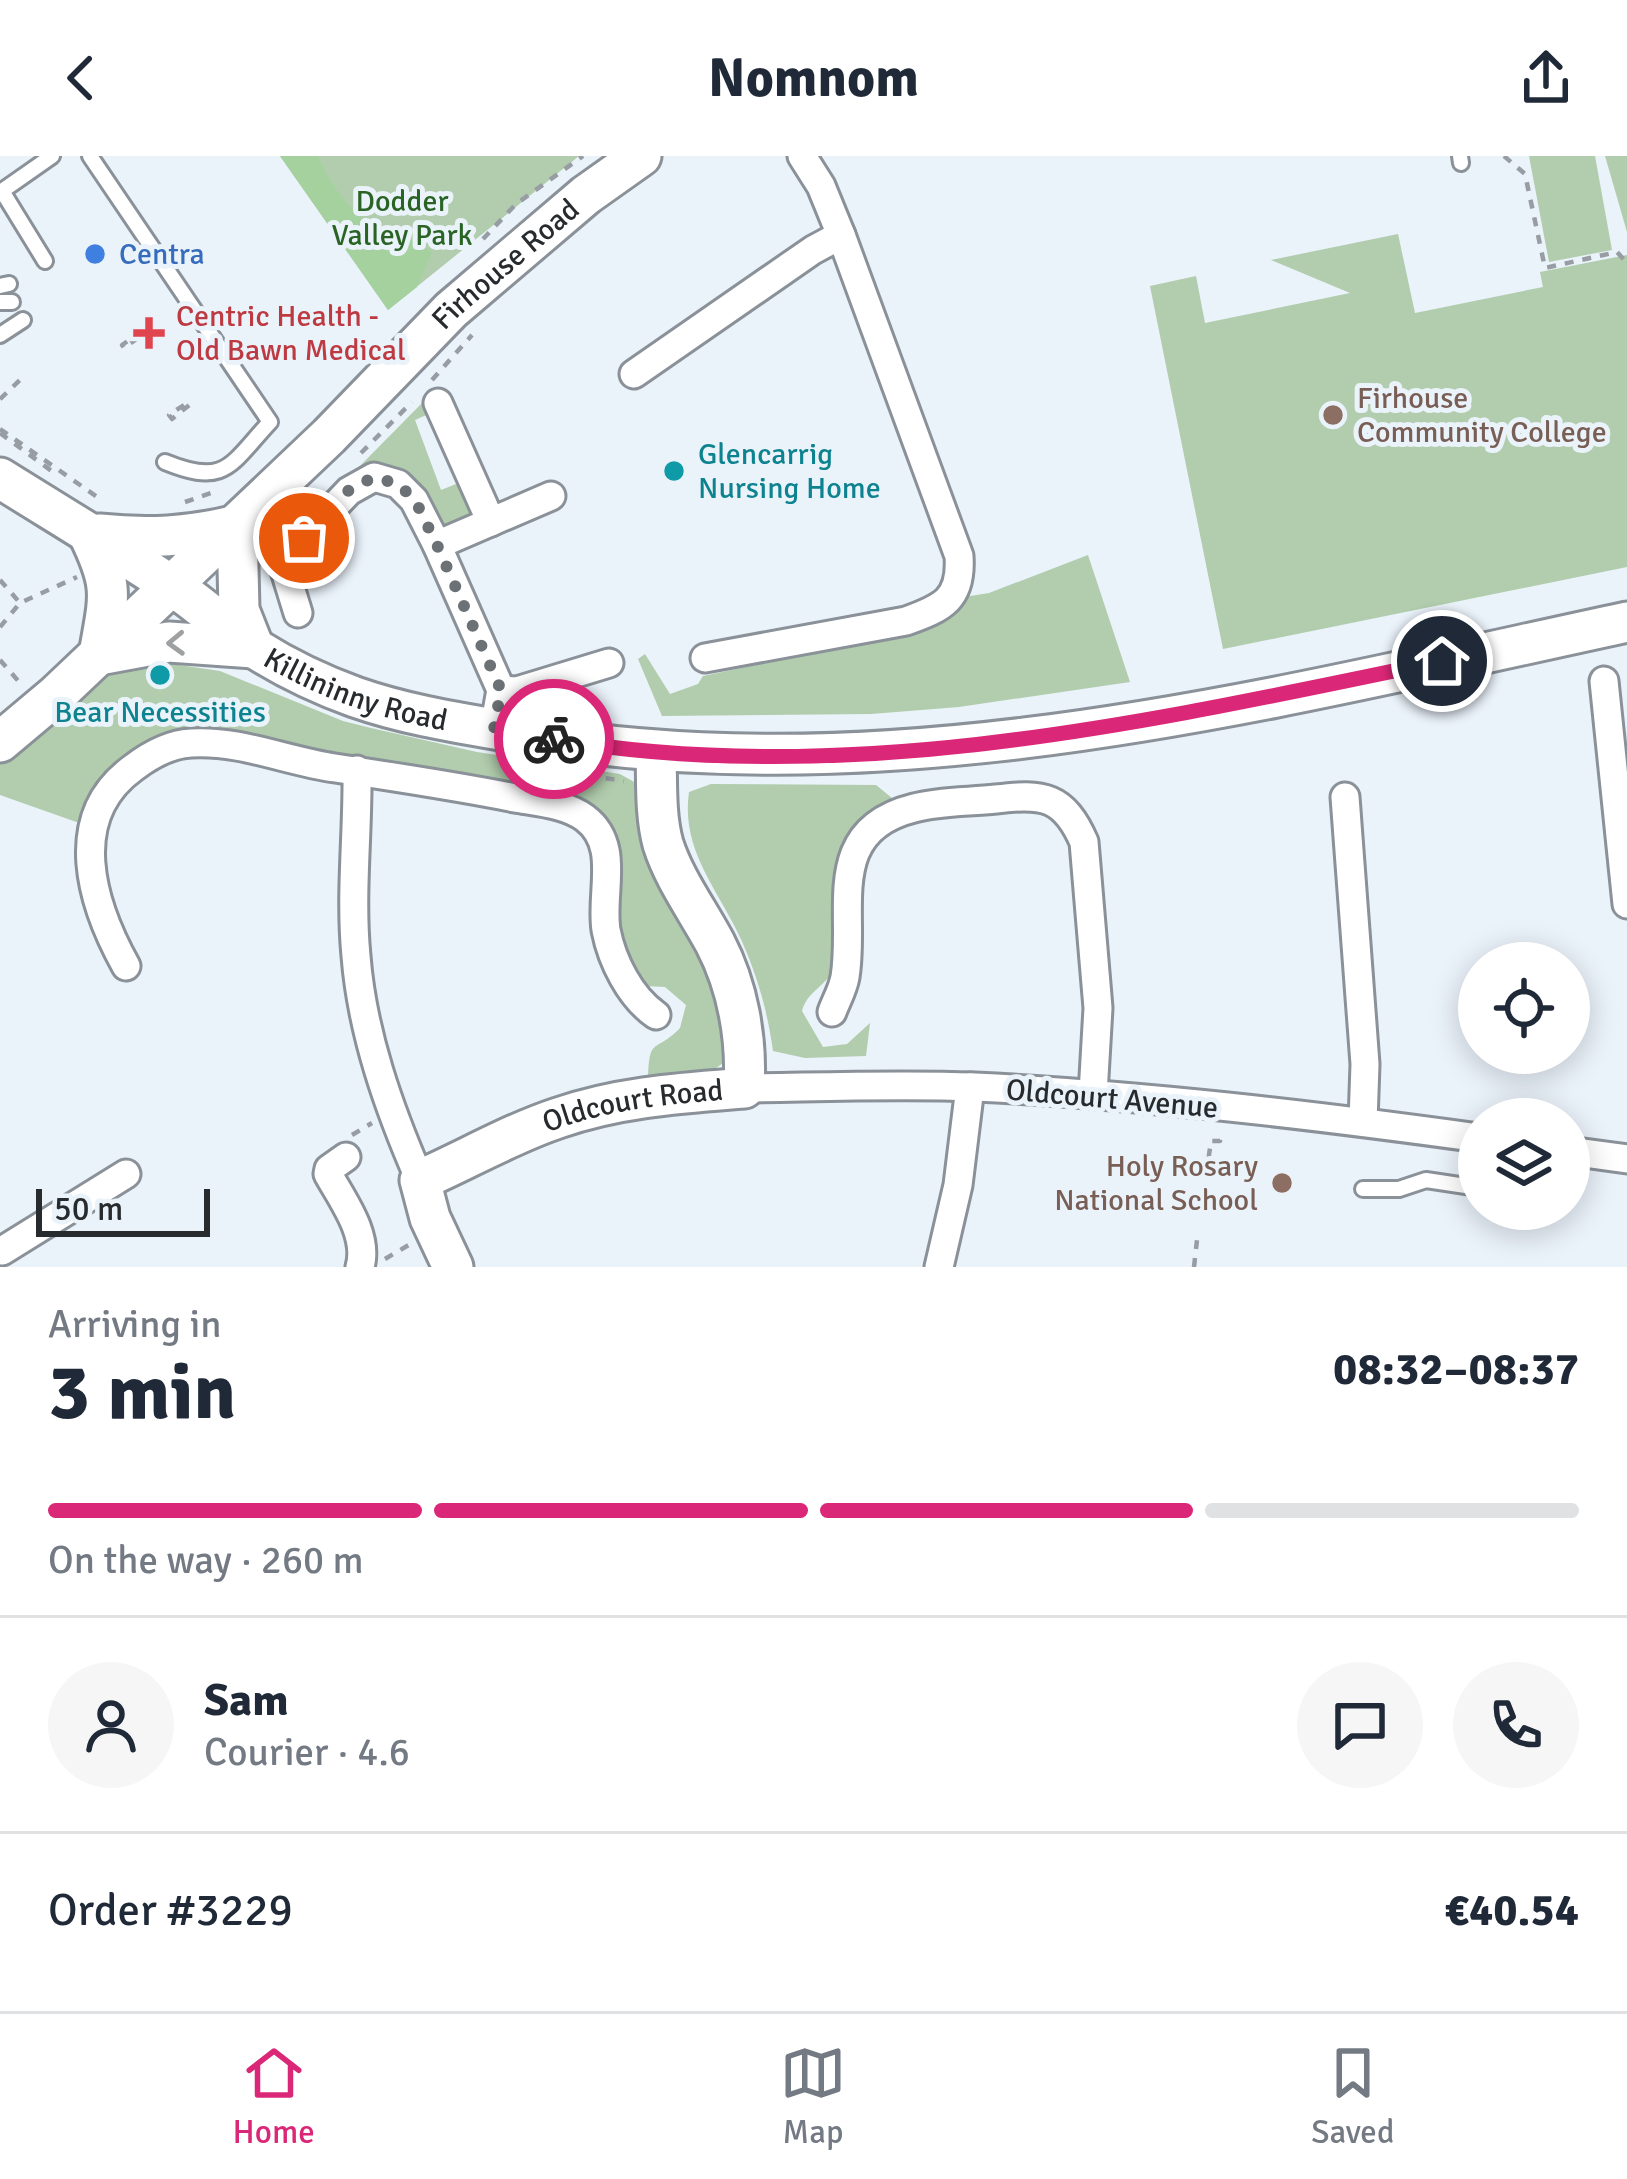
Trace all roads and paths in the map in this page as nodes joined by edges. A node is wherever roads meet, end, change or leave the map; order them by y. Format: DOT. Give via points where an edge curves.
graph roads {
  1 [pos="52,156"];
  2 [pos="90,156"];
  3 [pos="641,156"];
  4 [pos="802,156"];
  5 [pos="1504,156"];
  6 [pos="1,191"];
  7 [pos="841,236"];
  8 [pos="45,261"];
  9 [pos="1627,262"];
  10 [pos="23,320"];
  11 [pos="476,330"];
  12 [pos="0,335"];
  13 [pos="634,374"];
  14 [pos="22,378"];
  15 [pos="426,397"];
  16 [pos="0,400"];
  17 [pos="193,402"];
  18 [pos="184,404"];
  19 [pos="0,431"];
  20 [pos="165,462"];
  21 [pos="351,464"];
  22 [pos="0,478"];
  23 [pos="550,496"];
  24 [pos="93,511"];
  25 [pos="491,522"];
  26 [pos="236,525"];
  27 [pos="437,545"];
  28 [pos="82,575"];
  29 [pos="0,580"];
  30 [pos="173,586"];
  31 [pos="20,604"];
  32 [pos="298,613"];
  33 [pos="1627,622"];
  34 [pos="0,627"];
  35 [pos="254,648"];
  36 [pos="99,655"];
  37 [pos="705,658"];
  38 [pos="0,660"];
  39 [pos="609,663"];
  40 [pos="1604,681"];
  41 [pos="22,685"];
  42 [pos="497,709"];
  43 [pos="8,730"];
  44 [pos="656,752"];
  45 [pos="357,770"];
  46 [pos="556,771"];
  47 [pos="621,781"];
  48 [pos="1345,797"];
  49 [pos="1627,904"];
  50 [pos="126,966"];
  51 [pos="832,1012"];
  52 [pos="656,1015"];
  53 [pos="970,1087"];
  54 [pos="744,1088"];
  55 [pos="1093,1094"];
  56 [pos="1363,1122"];
  57 [pos="1222,1128"];
  58 [pos="1458,1135"];
  59 [pos="1590,1154"];
  60 [pos="346,1157"];
  61 [pos="1627,1159"];
  62 [pos="126,1174"];
  63 [pos="420,1180"];
  64 [pos="1458,1185"];
  65 [pos="1363,1189"];
  66 [pos="1201,1211"];
  67 [pos="1197,1240"];
  68 [pos="415,1241"];
  69 [pos="1,1250"];
  70 [pos="367,1266"];
  71 [pos="10,1267"];
  72 [pos="453,1267"];
  73 [pos="938,1267"];
  74 [pos="1195,1267"];
  1 -- 6 [label="lane"];
  2 -- 20 [label="lane" via="270,422 227,468 199,476"];
  3 -- 26 [label="main road, Firhouse Road" via="451,310"];
  4 -- 7 [label="street"];
  5 -- 9 [label="path" via="1525,174 1545,268 1617,252"];
  6 -- 8 [label="lane"];
  7 -- 13 [label="street"];
  7 -- 37 [label="street" via="959,556 957,592 906,621"];
  10 -- 12 [label="lane"];
  11 -- 15 [label="path"];
  14 -- 16 [label="path"];
  15 -- 21 [label="path"];
  15 -- 25 [label="street"];
  17 -- 18 [label="path, bridge" via="172,419"];
  19 -- 24 [label="path"];
  19 -- 24 [label="path"];
  22 -- 24 [label="main road, Killininny Road"];
  23 -- 25 [label="street"];
  24 -- 26 [label="main road" via="147,538"];
  24 -- 30 [label="main road, Killininny Road"];
  24 -- 36 [label="main road" via="109,598"];
  25 -- 27 [label="street"];
  26 -- 30 [label="main road, Firhouse Road"];
  26 -- 35 [label="main road" via="238,610"];
  27 -- 32 [label="street" via="415,500 374,477 349,490 282,561"];
  27 -- 42 [label="street"];
  28 -- 31 [label="path"];
  29 -- 31 [label="path"];
  30 -- 35 [label="main road, Killininny Road"];
  30 -- 36 [label="main road, Firhouse Road"];
  31 -- 34 [label="path"];
  33 -- 44 [label="main road, Killininny Road" via="1054,734 848,755"];
  35 -- 36 [label="main road, one-way" via="169,641"];
  35 -- 42 [label="main road, Killininny Road" via="353,697 419,715"];
  36 -- 43 [label="main road, Firhouse Road"];
  38 -- 41 [label="path"];
  39 -- 42 [label="street" via="517,692"];
  40 -- 49 [label="street"];
  42 -- 44 [label="main road, Killininny Road"];
  44 -- 54 [label="main road, Oldcourt Road" via="663,845 718,949 736,1002"];
  45 -- 50 [label="street" via="186,742 126,772 95,821 88,857 105,927"];
  45 -- 52 [label="street" via="563,807 586,819 603,838 606,930 617,963"];
  45 -- 63 [label="street" via="358,985 383,1086"];
  46 -- 47 [label="path"];
  48 -- 56 [label="street"];
  51 -- 55 [label="street" via="845,978 851,859 866,836 889,816 917,807 1025,795 1051,800 1073,817 1084,842 1098,1008"];
  53 -- 54 [label="street, Oldcourt Avenue"];
  53 -- 55 [label="street, Oldcourt Avenue"];
  53 -- 73 [label="street"];
  54 -- 63 [label="main road, Oldcourt Road" via="579,1111"];
  55 -- 56 [label="street, Oldcourt Avenue"];
  56 -- 58 [label="street, Oldcourt Avenue"];
  57 -- 66 [label="path" via="1220,1141 1211,1141"];
  59 -- 61 [label="street"];
  60 -- 70 [label="street" via="328,1174"];
  62 -- 69 [label="street"];
  63 -- 72 [label="main road"];
  64 -- 65 [label="lane" via="1426,1180"];
  67 -- 74 [label="path"];
  68 -- 70 [label="path"];
  69 -- 71 [label="street"];
}
